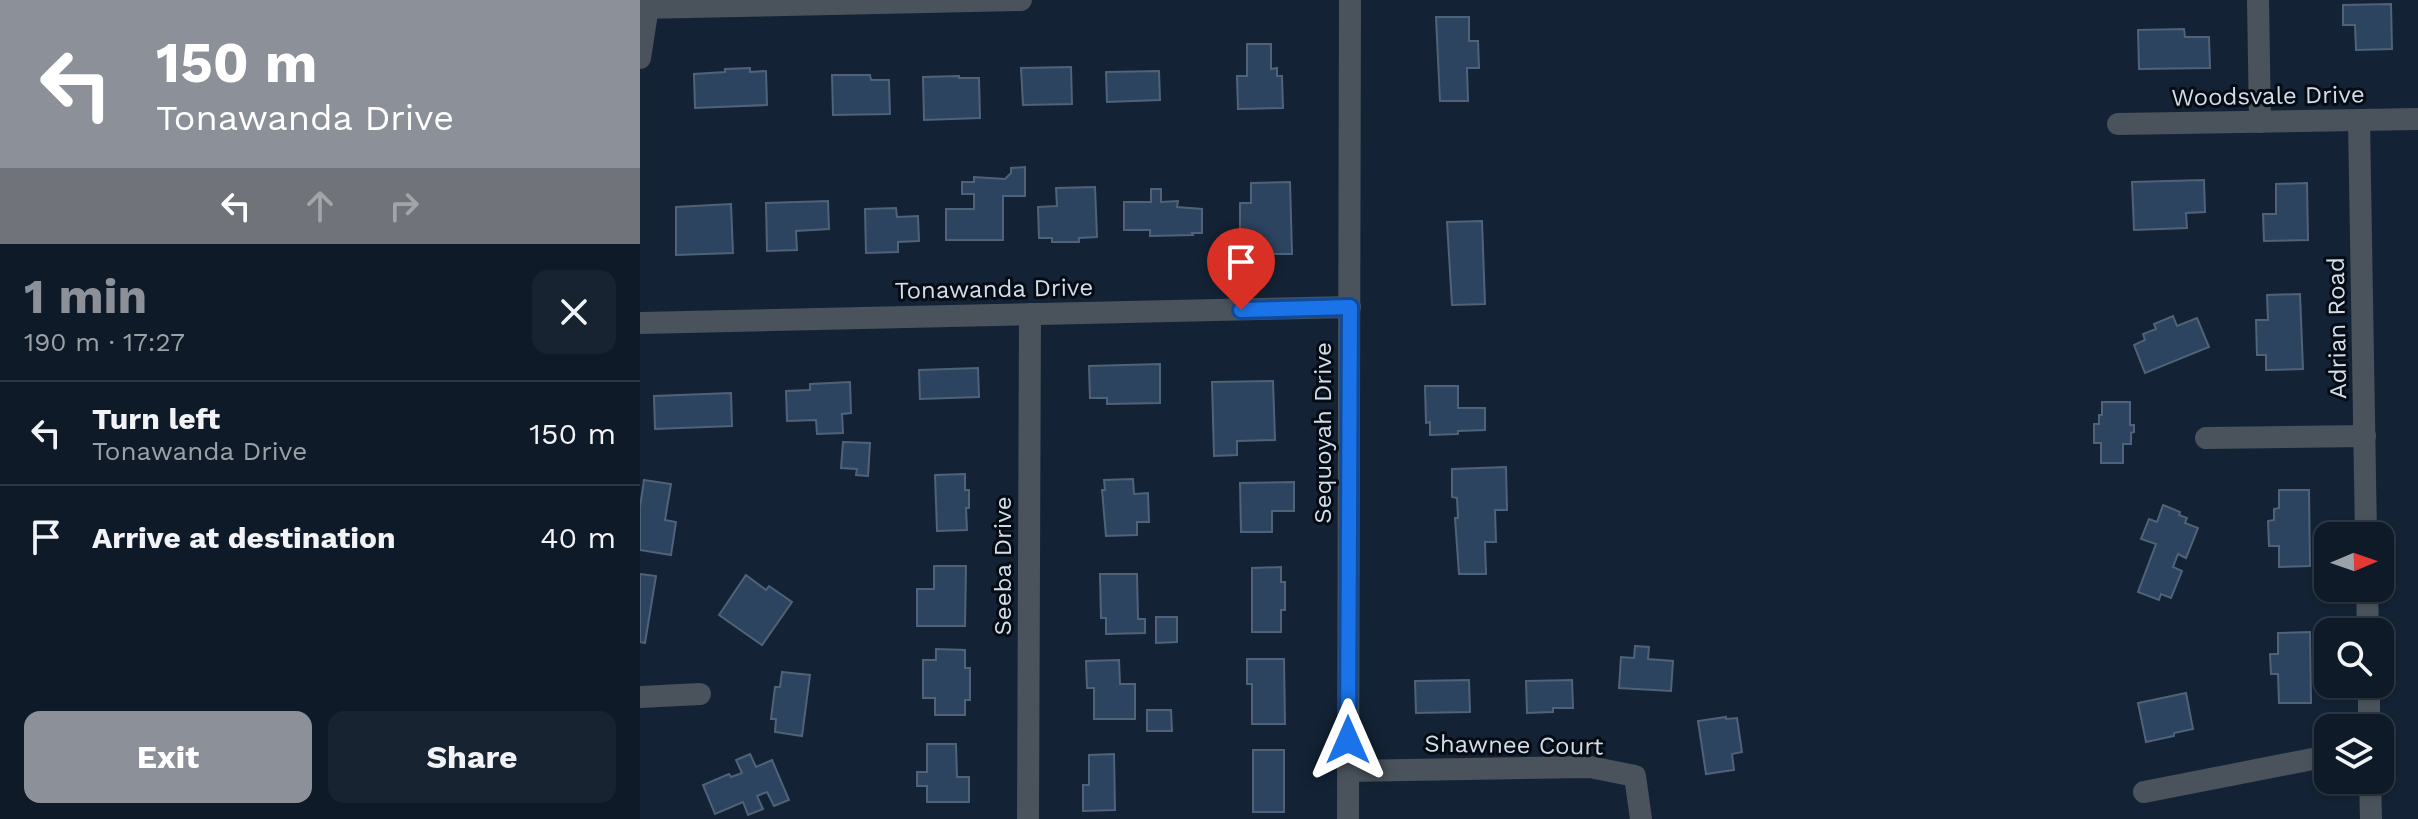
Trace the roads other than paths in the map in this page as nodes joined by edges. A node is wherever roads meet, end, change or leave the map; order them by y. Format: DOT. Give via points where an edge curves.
graph roads {
  1 [pos="1021,0"];
  2 [pos="1350,0"];
  3 [pos="2258,0"];
  4 [pos="646,5"];
  5 [pos="640,58"];
  6 [pos="2418,119"];
  7 [pos="2359,120"];
  8 [pos="2260,122"];
  9 [pos="2118,124"];
  10 [pos="1350,307"];
  11 [pos="1030,314"];
  12 [pos="640,323"];
  13 [pos="2365,436"];
  14 [pos="2206,438"];
  15 [pos="2366,522"];
  16 [pos="700,694"];
  17 [pos="640,697"];
  18 [pos="2314,759"];
  19 [pos="1348,771"];
  20 [pos="2144,792"];
  21 [pos="2370,794"];
  22 [pos="1028,819"];
  23 [pos="1348,819"];
  24 [pos="1641,819"];
  25 [pos="2371,819"];
  1 -- 4 [label="street"];
  2 -- 10 [label="street, Sequoyah Drive"];
  3 -- 8 [label="street"];
  4 -- 5 [label="street"];
  6 -- 7 [label="street, Woodsvale Drive"];
  7 -- 8 [label="street, Woodsvale Drive"];
  7 -- 13 [label="street, Adrian Road"];
  8 -- 9 [label="street, Woodsvale Drive"];
  10 -- 11 [label="street, Tonawanda Drive"];
  10 -- 19 [label="street, Sequoyah Drive"];
  11 -- 12 [label="street, Tonawanda Drive"];
  11 -- 22 [label="street, Seeba Drive"];
  13 -- 14 [label="street"];
  13 -- 15 [label="street, Adrian Road"];
  16 -- 17 [label="street"];
  18 -- 20 [label="street"];
  19 -- 23 [label="street, Sequoyah Drive"];
  19 -- 24 [label="street, Shawnee Court" via="1590,767 1635,776"];
  21 -- 25 [label="street"];
}
